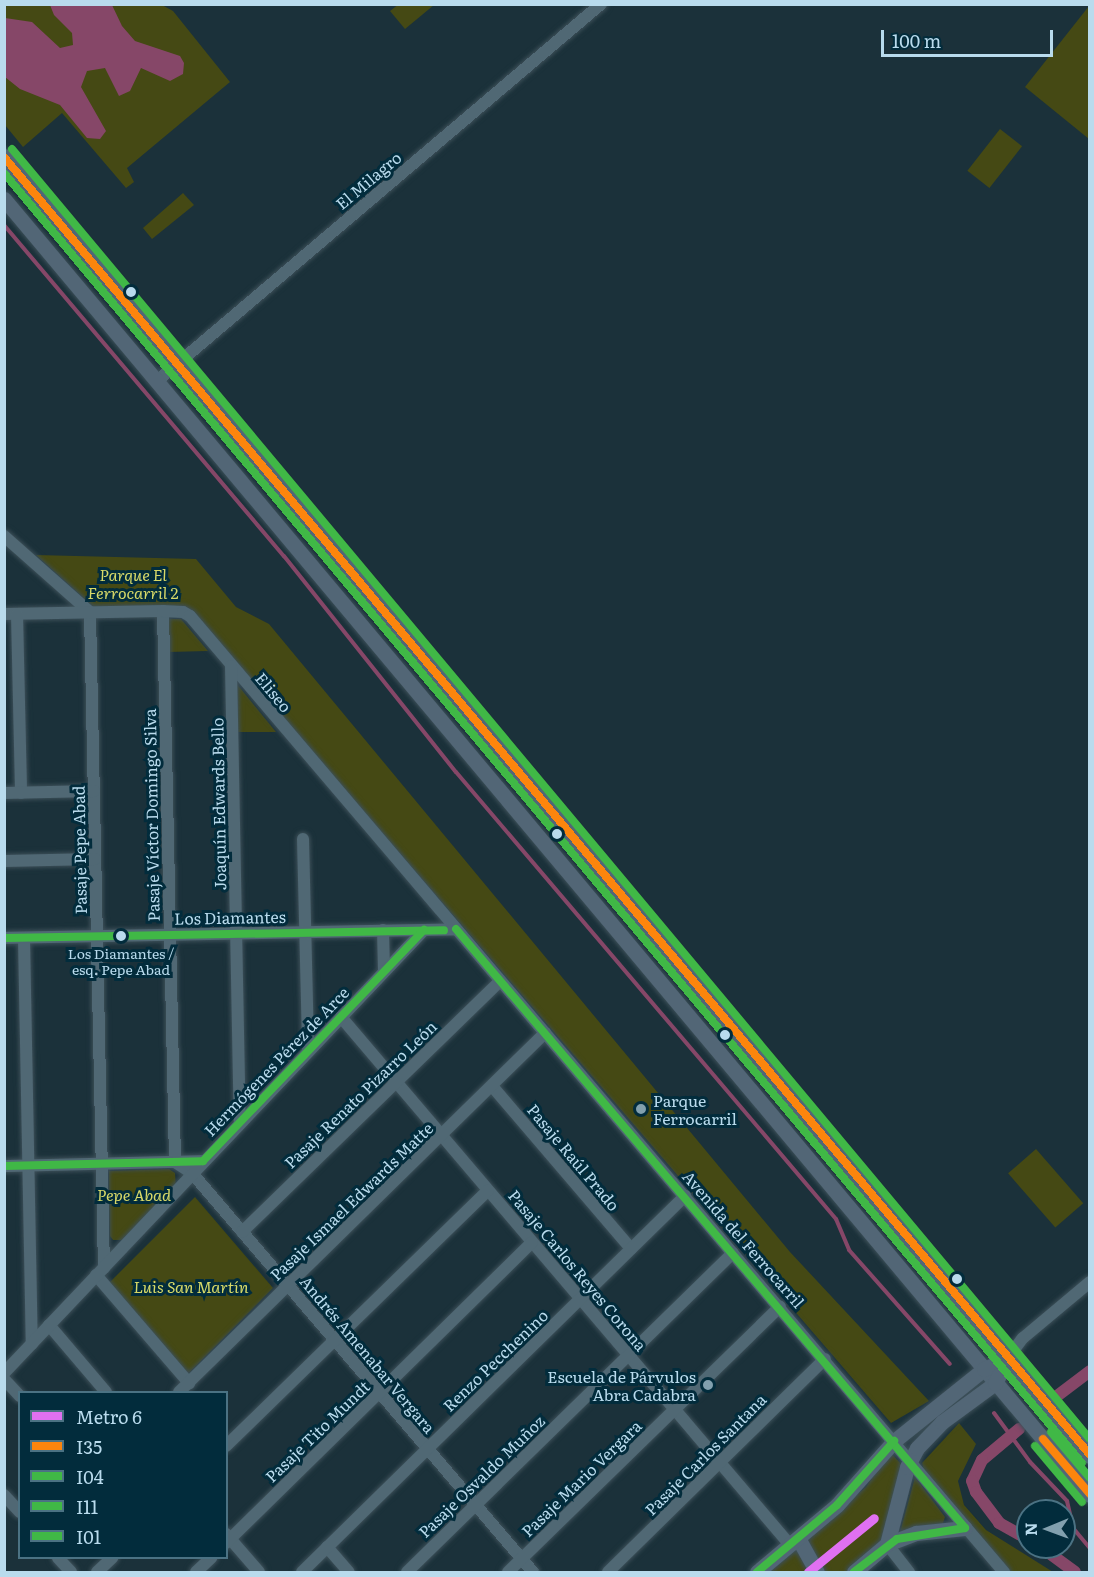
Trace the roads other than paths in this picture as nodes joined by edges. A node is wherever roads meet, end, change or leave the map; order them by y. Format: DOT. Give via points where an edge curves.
graph roads {
  1 [pos="601,4"];
  2 [pos="4,156"];
  3 [pos="4,199"];
  4 [pos="177,364"];
  5 [pos="156,381"];
  6 [pos="273,479"];
  7 [pos="253,497"];
  8 [pos="7,540"];
  9 [pos="163,611"];
  10 [pos="90,612"];
  11 [pos="11,614"];
  12 [pos="231,666"];
  13 [pos="432,671"];
  14 [pos="412,689"];
  15 [pos="505,758"];
  16 [pos="484,774"];
  17 [pos="94,791"];
  18 [pos="4,793"];
  19 [pos="21,793"];
  20 [pos="303,839"];
  21 [pos="95,859"];
  22 [pos="4,861"];
  23 [pos="456,929"];
  24 [pos="383,930"];
  25 [pos="424,930"];
  26 [pos="305,932"];
  27 [pos="237,933"];
  28 [pos="171,935"];
  29 [pos="97,936"];
  30 [pos="4,938"];
  31 [pos="24,938"];
  32 [pos="384,971"];
  33 [pos="500,981"];
  34 [pos="340,1017"];
  35 [pos="546,1033"];
  36 [pos="308,1051"];
  37 [pos="396,1082"];
  38 [pos="492,1086"];
  39 [pos="240,1122"];
  40 [pos="441,1135"];
  41 [pos="203,1161"];
  42 [pos="175,1162"];
  43 [pos="101,1164"];
  44 [pos="28,1165"];
  45 [pos="4,1166"];
  46 [pos="192,1173"];
  47 [pos="488,1190"];
  48 [pos="685,1196"];
  49 [pos="242,1232"];
  50 [pos="532,1242"];
  51 [pos="631,1249"];
  52 [pos="733,1252"];
  53 [pos="100,1271"];
  54 [pos="1089,1282"];
  55 [pos="288,1286"];
  56 [pos="580,1299"];
  57 [pos="780,1307"];
  58 [pos="49,1325"];
  59 [pos="334,1340"];
  60 [pos="32,1344"];
  61 [pos="628,1355"];
  62 [pos="825,1359"];
  63 [pos="1007,1359"];
  64 [pos="984,1369"];
  65 [pos="4,1373"];
  66 [pos="4,1379"];
  67 [pos="189,1383"];
  68 [pos="995,1383"];
  69 [pos="105,1391"];
  70 [pos="180,1391"];
  71 [pos="379,1393"];
  72 [pos="18,1394"];
  73 [pos="675,1409"];
  74 [pos="894,1441"];
  75 [pos="228,1444"];
  76 [pos="427,1449"];
  77 [pos="1089,1456"];
  78 [pos="909,1461"];
  79 [pos="721,1463"];
  80 [pos="4,1495"];
  81 [pos="1089,1495"];
  82 [pos="475,1505"];
  83 [pos="18,1510"];
  84 [pos="964,1528"];
  85 [pos="228,1538"];
  86 [pos="794,1541"];
  87 [pos="887,1544"];
  88 [pos="327,1548"];
  89 [pos="60,1559"];
  90 [pos="110,1559"];
  91 [pos="209,1559"];
  92 [pos="521,1559"];
  93 [pos="71,1572"];
  94 [pos="97,1572"];
  95 [pos="196,1572"];
  96 [pos="260,1572"];
  97 [pos="302,1572"];
  98 [pos="349,1572"];
  99 [pos="407,1572"];
  100 [pos="508,1572"];
  101 [pos="533,1572"];
  102 [pos="608,1572"];
  103 [pos="757,1572"];
  104 [pos="817,1572"];
  105 [pos="854,1572"];
  106 [pos="909,1572"];
  107 [pos="1004,1572"];
  1 -- 4 [label="street, El Milagro"];
  2 -- 4 [label="main road"];
  3 -- 5 [label="main road"];
  4 -- 5 [label="street, El Milagro"];
  4 -- 6 [label="main road"];
  5 -- 7 [label="main road"];
  6 -- 7 [label="main road"];
  6 -- 13 [label="main road"];
  7 -- 14 [label="main road"];
  8 -- 10 [label="street"];
  9 -- 10 [label="street, Eliseo"];
  9 -- 12 [label="street, Eliseo" via="190,616"];
  9 -- 28 [label="street, Pasaje Víctor Domingo Silva"];
  10 -- 11 [label="street, Eliseo"];
  10 -- 17 [label="street, Pasaje Pepe Abad"];
  11 -- 19 [label="street"];
  12 -- 23 [label="street, Eliseo"];
  12 -- 27 [label="street, Joaquín Edwards Bello"];
  13 -- 14 [label="main road"];
  13 -- 15 [label="main road"];
  14 -- 16 [label="main road"];
  15 -- 16 [label="main road"];
  15 -- 63 [label="main road"];
  16 -- 64 [label="main road"];
  17 -- 19 [label="street"];
  17 -- 21 [label="street, Pasaje Pepe Abad"];
  18 -- 19 [label="street"];
  20 -- 26 [label="street"];
  21 -- 22 [label="street"];
  21 -- 29 [label="street, Pasaje Pepe Abad"];
  23 -- 25 [label="street, Los Diamantes"];
  23 -- 33 [label="street, Avenida del Ferrocarril"];
  24 -- 25 [label="street, Los Diamantes"];
  24 -- 26 [label="street, Los Diamantes"];
  24 -- 32 [label="street"];
  25 -- 32 [label="street, Hermógenes Pérez de Arce"];
  26 -- 27 [label="street, Los Diamantes"];
  26 -- 36 [label="street"];
  27 -- 28 [label="street, Los Diamantes"];
  27 -- 39 [label="street, Joaquín Edwards Bello"];
  28 -- 29 [label="street, Los Diamantes"];
  28 -- 42 [label="street, Pasaje Víctor Domingo Silva"];
  29 -- 31 [label="street, Los Diamantes"];
  29 -- 43 [label="street, Pasaje Pepe Abad"];
  30 -- 31 [label="street, Los Diamantes"];
  31 -- 44 [label="street"];
  32 -- 34 [label="street, Hermógenes Pérez de Arce"];
  33 -- 35 [label="street, Avenida del Ferrocarril"];
  33 -- 37 [label="street, Pasaje Renato Pizarro León"];
  34 -- 36 [label="street, Hermógenes Pérez de Arce"];
  34 -- 37 [label="street, Pasaje Carlos Reyes Corona"];
  35 -- 38 [label="street, Pasaje Ismael Edwards Matte"];
  35 -- 48 [label="street, Avenida del Ferrocarril"];
  36 -- 39 [label="street, Hermógenes Pérez de Arce"];
  37 -- 40 [label="street, Pasaje Carlos Reyes Corona"];
  37 -- 49 [label="street, Pasaje Renato Pizarro León"];
  38 -- 40 [label="street, Pasaje Ismael Edwards Matte"];
  38 -- 51 [label="street, Pasaje Raúl Prado"];
  39 -- 41 [label="street, Hermógenes Pérez de Arce"];
  40 -- 47 [label="street, Pasaje Carlos Reyes Corona"];
  40 -- 55 [label="street, Pasaje Ismael Edwards Matte"];
  41 -- 42 [label="street"];
  41 -- 46 [label="street, Hermógenes Pérez de Arce"];
  42 -- 43 [label="street"];
  42 -- 46 [label="street, Andrés Amenabar Vergara"];
  43 -- 44 [label="street"];
  43 -- 53 [label="street, Pasaje Pepe Abad"];
  44 -- 45 [label="street"];
  44 -- 60 [label="street"];
  46 -- 49 [label="street, Andrés Amenabar Vergara"];
  46 -- 53 [label="street, Hermógenes Pérez de Arce"];
  47 -- 50 [label="street, Pasaje Carlos Reyes Corona"];
  47 -- 59 [label="street"];
  48 -- 51 [label="street, Renzo Pecchenino"];
  48 -- 52 [label="street, Avenida del Ferrocarril"];
  49 -- 55 [label="street, Andrés Amenabar Vergara"];
  50 -- 56 [label="street, Pasaje Carlos Reyes Corona"];
  50 -- 71 [label="street, Pasaje Tito Mundt"];
  51 -- 56 [label="street, Renzo Pecchenino"];
  52 -- 57 [label="street, Avenida del Ferrocarril"];
  52 -- 61 [label="street, Pasaje Osvaldo Muñoz"];
  53 -- 58 [label="street, Hermógenes Pérez de Arce"];
  53 -- 67 [label="street"];
  54 -- 63 [label="street" via="1023,1338"];
  55 -- 59 [label="street, Andrés Amenabar Vergara"];
  55 -- 67 [label="street, Pasaje Ismael Edwards Matte"];
  56 -- 61 [label="street, Pasaje Carlos Reyes Corona"];
  56 -- 76 [label="street, Renzo Pecchenino"];
  57 -- 62 [label="street, Avenida del Ferrocarril"];
  57 -- 73 [label="street, Pasaje Mario Vergara"];
  58 -- 60 [label="street, Hermógenes Pérez de Arce"];
  58 -- 69 [label="street"];
  59 -- 71 [label="street, Andrés Amenabar Vergara"];
  59 -- 75 [label="street"];
  60 -- 65 [label="street, Hermógenes Pérez de Arce"];
  61 -- 73 [label="street, Pasaje Carlos Reyes Corona"];
  61 -- 82 [label="street, Pasaje Osvaldo Muñoz"];
  62 -- 74 [label="street, Avenida del Ferrocarril"];
  62 -- 79 [label="street, Pasaje Carlos Santana"];
  63 -- 64 [label="main road"];
  63 -- 68 [label="main road"];
  63 -- 77 [label="main road"];
  64 -- 68 [label="main road"];
  64 -- 74 [label="main road"];
  66 -- 72 [label="street"];
  67 -- 70 [label="street, Pasaje Ismael Edwards Matte"];
  68 -- 78 [label="main road" via="930,1433"];
  68 -- 81 [label="main road"];
  71 -- 76 [label="street, Andrés Amenabar Vergara"];
  71 -- 85 [label="street, Pasaje Tito Mundt"];
  73 -- 79 [label="street, Pasaje Carlos Reyes Corona"];
  73 -- 92 [label="street, Pasaje Mario Vergara"];
  74 -- 78 [label="street, Avenida del Ferrocarril"];
  74 -- 86 [label="main road" via="847,1496"];
  76 -- 82 [label="street, Andrés Amenabar Vergara"];
  76 -- 88 [label="street, Renzo Pecchenino"];
  78 -- 84 [label="street, Avenida del Ferrocarril"];
  78 -- 87 [label="main road"];
  79 -- 86 [label="street, Pasaje Carlos Reyes Corona"];
  79 -- 102 [label="street, Pasaje Carlos Santana"];
  80 -- 83 [label="street"];
  82 -- 92 [label="street, Andrés Amenabar Vergara"];
  82 -- 99 [label="street, Pasaje Osvaldo Muñoz"];
  84 -- 87 [label="main road" via="916,1533"];
  84 -- 107 [label="street, Avenida del Ferrocarril"];
  85 -- 96 [label="street"];
  86 -- 103 [label="main road"];
  86 -- 104 [label="main road"];
  87 -- 105 [label="main road"];
  87 -- 106 [label="street"];
  88 -- 97 [label="street, Renzo Pecchenino"];
  88 -- 98 [label="street"];
  89 -- 93 [label="street"];
  90 -- 94 [label="street"];
  91 -- 95 [label="street"];
  92 -- 100 [label="street, Pasaje Mario Vergara"];
  92 -- 101 [label="street, Andrés Amenabar Vergara"];
}
